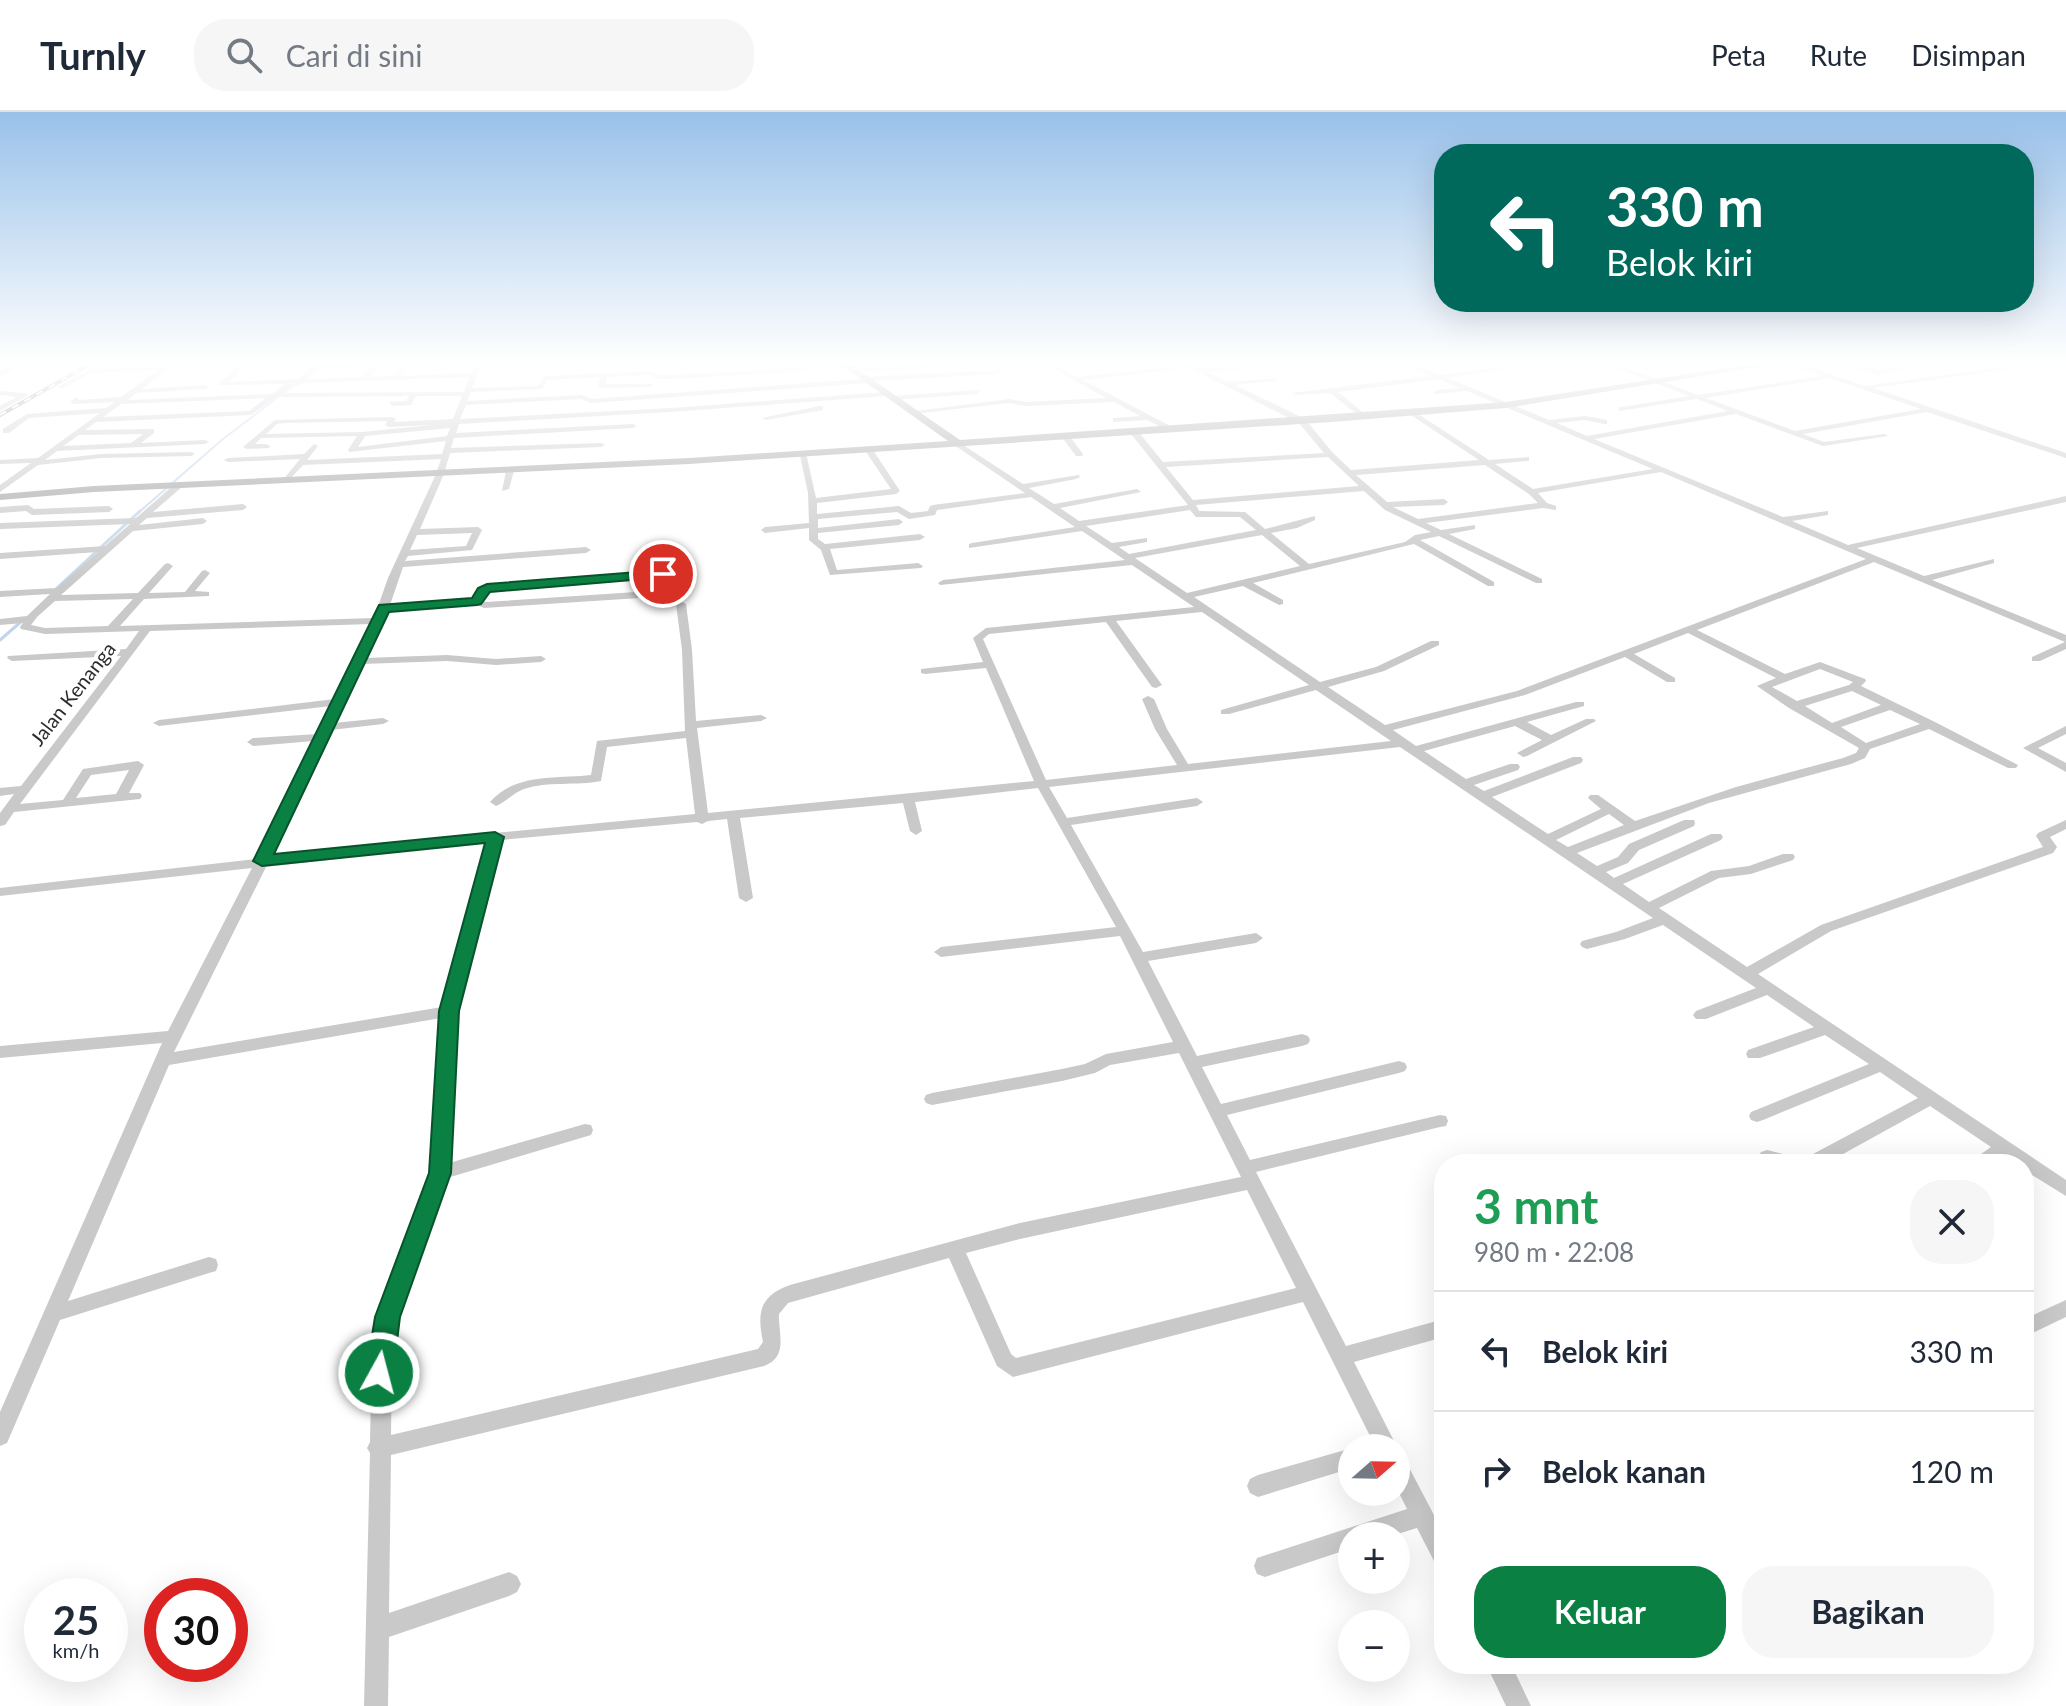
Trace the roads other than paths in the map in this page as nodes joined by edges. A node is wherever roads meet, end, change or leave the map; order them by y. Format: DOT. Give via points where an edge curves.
graph roads {
  1 [pos="73,436"];
  2 [pos="147,436"];
  3 [pos="259,436"];
  4 [pos="361,436"];
  5 [pos="446,436"];
  6 [pos="463,436"];
  7 [pos="475,436"];
  8 [pos="947,436"];
  9 [pos="1059,436"];
  10 [pos="1065,436"];
  11 [pos="1138,436"];
  12 [pos="1315,436"];
  13 [pos="1449,436"];
  14 [pos="1582,436"];
  15 [pos="1595,436"];
  16 [pos="1800,436"];
  17 [pos="1882,436"];
  18 [pos="2007,436"];
  19 [pos="451,438"];
  20 [pos="1586,438"];
  21 [pos="205,442"];
  22 [pos="957,443"];
  23 [pos="133,444"];
  24 [pos="601,445"];
  25 [pos="266,446"];
  26 [pos="314,446"];
  27 [pos="57,449"];
  28 [pos="868,449"];
  29 [pos="802,453"];
  30 [pos="191,454"];
  31 [pos="1079,454"];
  32 [pos="1330,455"];
  33 [pos="2066,456"];
  34 [pos="1526,459"];
  35 [pos="228,460"];
  36 [pos="304,460"];
  37 [pos="40,461"];
  38 [pos="0,462"];
  39 [pos="1490,463"];
  40 [pos="1161,465"];
  41 [pos="1662,470"];
  42 [pos="510,471"];
  43 [pos="1348,473"];
  44 [pos="440,474"];
  45 [pos="1076,477"];
  46 [pos="286,481"];
  47 [pos="174,485"];
  48 [pos="1366,488"];
  49 [pos="0,489"];
  50 [pos="505,489"];
  51 [pos="1029,490"];
  52 [pos="1137,492"];
  53 [pos="1532,492"];
  54 [pos="0,497"];
  55 [pos="2066,499"];
  56 [pos="813,501"];
  57 [pos="1444,502"];
  58 [pos="2050,503"];
  59 [pos="1192,505"];
  60 [pos="1384,505"];
  61 [pos="188,507"];
  62 [pos="243,507"];
  63 [pos="1053,507"];
  64 [pos="2066,509"];
  65 [pos="0,510"];
  66 [pos="1825,513"];
  67 [pos="1312,518"];
  68 [pos="135,520"];
  69 [pos="203,521"];
  70 [pos="1782,521"];
  71 [pos="899,522"];
  72 [pos="1415,522"];
  73 [pos="94,523"];
  74 [pos="814,524"];
  75 [pos="0,526"];
  76 [pos="1082,526"];
  77 [pos="1472,527"];
  78 [pos="765,530"];
  79 [pos="1261,531"];
  80 [pos="414,532"];
  81 [pos="1438,533"];
  82 [pos="920,537"];
  83 [pos="1144,540"];
  84 [pos="1415,541"];
  85 [pos="972,546"];
  86 [pos="1111,546"];
  87 [pos="823,547"];
  88 [pos="9,548"];
  89 [pos="1846,548"];
  90 [pos="97,550"];
  91 [pos="586,550"];
  92 [pos="0,556"];
  93 [pos="403,559"];
  94 [pos="1873,559"];
  95 [pos="1132,560"];
  96 [pos="1991,561"];
  97 [pos="0,565"];
  98 [pos="168,566"];
  99 [pos="918,566"];
  100 [pos="1308,568"];
  101 [pos="205,573"];
  102 [pos="1923,579"];
  103 [pos="1539,581"];
  104 [pos="556,583"];
  105 [pos="943,583"];
  106 [pos="1245,583"];
  107 [pos="1491,584"];
  108 [pos="0,594"];
  109 [pos="57,594"];
  110 [pos="206,594"];
  111 [pos="187,595"];
  112 [pos="1187,596"];
  113 [pos="140,597"];
  114 [pos="550,600"];
  115 [pos="477,601"];
  116 [pos="1279,602"];
  117 [pos="681,604"];
  118 [pos="1206,609"];
  119 [pos="550,612"];
  120 [pos="381,615"];
  121 [pos="1109,619"];
  122 [pos="25,620"];
  123 [pos="0,622"];
  124 [pos="112,628"];
  125 [pos="147,628"];
  126 [pos="1690,630"];
  127 [pos="2066,639"];
  128 [pos="1435,643"];
  129 [pos="2066,645"];
  130 [pos="128,652"];
  131 [pos="1627,654"];
  132 [pos="12,658"];
  133 [pos="541,659"];
  134 [pos="2036,659"];
  135 [pos="357,661"];
  136 [pos="990,664"];
  137 [pos="925,671"];
  138 [pos="1785,678"];
  139 [pos="1671,680"];
  140 [pos="1156,685"];
  141 [pos="1318,685"];
  142 [pos="1854,687"];
  143 [pos="1148,699"];
  144 [pos="338,702"];
  145 [pos="1580,704"];
  146 [pos="1892,705"];
  147 [pos="1793,706"];
  148 [pos="1225,712"];
  149 [pos="761,718"];
  150 [pos="383,721"];
  151 [pos="1590,721"];
  152 [pos="159,723"];
  153 [pos="1519,723"];
  154 [pos="1931,724"];
  155 [pos="1831,727"];
  156 [pos="1384,729"];
  157 [pos="2066,729"];
  158 [pos="691,730"];
  159 [pos="323,732"];
  160 [pos="1551,740"];
  161 [pos="253,742"];
  162 [pos="1410,746"];
  163 [pos="1865,747"];
  164 [pos="1523,753"];
  165 [pos="1577,760"];
  166 [pos="2012,765"];
  167 [pos="1514,767"];
  168 [pos="1185,768"];
  169 [pos="2066,768"];
  170 [pos="1465,784"];
  171 [pos="1042,785"];
  172 [pos="22,790"];
  173 [pos="0,792"];
  174 [pos="136,796"];
  175 [pos="1483,796"];
  176 [pos="120,798"];
  177 [pos="1594,798"];
  178 [pos="908,799"];
  179 [pos="496,802"];
  180 [pos="1197,802"];
  181 [pos="66,804"];
  182 [pos="9,809"];
  183 [pos="1610,809"];
  184 [pos="733,817"];
  185 [pos="702,820"];
  186 [pos="0,822"];
  187 [pos="1063,822"];
  188 [pos="1689,823"];
  189 [pos="2066,824"];
  190 [pos="1633,825"];
  191 [pos="916,831"];
  192 [pos="495,837"];
  193 [pos="1716,837"];
  194 [pos="1547,839"];
  195 [pos="1566,853"];
  196 [pos="1788,857"];
  197 [pos="262,861"];
  198 [pos="1595,872"];
  199 [pos="1613,884"];
  200 [pos="0,892"];
  201 [pos="746,898"];
  202 [pos="1648,908"];
  203 [pos="1665,919"];
  204 [pos="1125,931"];
  205 [pos="1256,938"];
  206 [pos="1587,944"];
  207 [pos="941,952"];
  208 [pos="1139,958"];
  209 [pos="1747,974"];
  210 [pos="1769,989"];
  211 [pos="449,1011"];
  212 [pos="1701,1015"];
  213 [pos="1828,1028"];
  214 [pos="173,1036"];
  215 [pos="1302,1040"];
  216 [pos="1184,1046"];
  217 [pos="0,1052"];
  218 [pos="1754,1054"];
  219 [pos="163,1060"];
  220 [pos="1193,1063"];
  221 [pos="1883,1065"];
  222 [pos="1399,1067"];
  223 [pos="1932,1098"];
  224 [pos="932,1099"];
  225 [pos="1217,1111"];
  226 [pos="1757,1116"];
  227 [pos="1440,1121"];
  228 [pos="585,1130"];
  229 [pos="2004,1147"];
  230 [pos="1828,1154"];
  231 [pos="1994,1154"];
  232 [pos="2014,1154"];
  233 [pos="2034,1167"];
  234 [pos="440,1173"];
  235 [pos="1249,1175"];
  236 [pos="2066,1189"];
  237 [pos="954,1247"];
  238 [pos="209,1265"];
  239 [pos="1307,1293"];
  240 [pos="2066,1308"];
  241 [pos="53,1314"];
  242 [pos="2034,1323"];
  243 [pos="1434,1331"];
  244 [pos="1339,1357"];
  245 [pos="1380,1434"];
  246 [pos="0,1436"];
  247 [pos="378,1448"];
  248 [pos="1338,1462"];
  249 [pos="1258,1486"];
  250 [pos="1410,1492"];
  251 [pos="1422,1515"];
  252 [pos="1400,1522"];
  253 [pos="1434,1538"];
  254 [pos="1338,1542"];
  255 [pos="1265,1566"];
  256 [pos="509,1584"];
  257 [pos="378,1629"];
  258 [pos="1503,1674"];
  259 [pos="376,1706"];
  260 [pos="1519,1706"];
  1 -- 27 [label="street"];
  2 -- 23 [label="street"];
  3 -- 25 [label="street" via="247,447"];
  4 -- 19 [label="street" via="352,450"];
  5 -- 19 [label="street"];
  6 -- 19 [label="street"];
  7 -- 19 [label="street"];
  8 -- 22 [label="main road"];
  9 -- 22 [label="main road"];
  10 -- 31 [label="street"];
  11 -- 40 [label="street"];
  12 -- 32 [label="street"];
  13 -- 39 [label="street"];
  14 -- 20 [label="street"];
  15 -- 20 [label="street"];
  16 -- 17 [label="street" via="1827,445"];
  18 -- 33 [label="street"];
  19 -- 24 [label="street"];
  19 -- 36 [label="street"];
  19 -- 44 [label="street"];
  20 -- 41 [label="street"];
  21 -- 23 [label="street"];
  22 -- 28 [label="main road"];
  22 -- 51 [label="street"];
  23 -- 27 [label="street"];
  26 -- 36 [label="street"];
  27 -- 37 [label="street"];
  28 -- 29 [label="main road"];
  28 -- 56 [label="street" via="896,491"];
  29 -- 42 [label="main road"];
  29 -- 56 [label="street"];
  30 -- 37 [label="street"];
  32 -- 40 [label="street"];
  32 -- 43 [label="street"];
  34 -- 39 [label="street"];
  35 -- 36 [label="street"];
  36 -- 46 [label="street"];
  37 -- 38 [label="street"];
  37 -- 49 [label="street"];
  39 -- 43 [label="street"];
  39 -- 53 [label="street"];
  40 -- 59 [label="street"];
  41 -- 53 [label="street"];
  41 -- 70 [label="street"];
  42 -- 44 [label="main road"];
  42 -- 50 [label="street"];
  43 -- 48 [label="street"];
  44 -- 46 [label="main road"];
  44 -- 80 [label="street"];
  45 -- 51 [label="street"];
  46 -- 47 [label="main road"];
  47 -- 54 [label="main road"];
  47 -- 68 [label="street"];
  48 -- 59 [label="street"];
  48 -- 60 [label="street"];
  51 -- 63 [label="street"];
  51 -- 74 [label="street" via="933,508 932,513 911,516 899,509"];
  52 -- 63 [label="street"];
  53 -- 72 [label="street" via="1549,506"];
  55 -- 58 [label="street"];
  56 -- 74 [label="street"];
  57 -- 60 [label="street"];
  58 -- 64 [label="street"];
  58 -- 89 [label="street"];
  59 -- 76 [label="street"];
  59 -- 79 [label="street" via="1201,516 1242,514"];
  60 -- 72 [label="street"];
  61 -- 68 [label="street"];
  62 -- 68 [label="street"];
  63 -- 76 [label="street"];
  65 -- 73 [label="street" via="109,509"];
  66 -- 70 [label="street"];
  67 -- 79 [label="street"];
  68 -- 69 [label="street"];
  68 -- 73 [label="street"];
  68 -- 90 [label="street"];
  70 -- 89 [label="street"];
  71 -- 74 [label="street"];
  72 -- 81 [label="street"];
  73 -- 75 [label="street"];
  74 -- 78 [label="street"];
  74 -- 87 [label="street" via="815,542"];
  76 -- 85 [label="street"];
  76 -- 86 [label="street"];
  77 -- 81 [label="street"];
  79 -- 95 [label="street"];
  79 -- 100 [label="street"];
  80 -- 93 [label="street"];
  80 -- 93 [label="street" via="478,530 469,548"];
  81 -- 84 [label="street"];
  81 -- 103 [label="street"];
  82 -- 87 [label="street"];
  83 -- 86 [label="street"];
  84 -- 100 [label="street"];
  84 -- 107 [label="street"];
  86 -- 95 [label="street"];
  87 -- 99 [label="street" via="834,574"];
  88 -- 90 [label="street"];
  89 -- 94 [label="street"];
  90 -- 92 [label="street"];
  90 -- 97 [label="street"];
  90 -- 109 [label="street"];
  91 -- 93 [label="street"];
  93 -- 120 [label="street"];
  94 -- 102 [label="street"];
  94 -- 126 [label="street"];
  95 -- 105 [label="street"];
  95 -- 112 [label="street"];
  96 -- 102 [label="street"];
  98 -- 113 [label="street"];
  100 -- 106 [label="street"];
  101 -- 111 [label="street"];
  102 -- 127 [label="street"];
  104 -- 114 [label="street"];
  104 -- 114 [label="street" via="663,574 671,593"];
  104 -- 115 [label="street" via="487,588"];
  106 -- 112 [label="street"];
  106 -- 116 [label="street"];
  108 -- 109 [label="street"];
  109 -- 113 [label="street"];
  109 -- 122 [label="street"];
  110 -- 111 [label="street"];
  111 -- 113 [label="street"];
  112 -- 118 [label="street"];
  113 -- 124 [label="street"];
  114 -- 115 [label="street" via="484,605"];
  114 -- 119 [label="street"];
  115 -- 120 [label="street"];
  117 -- 158 [label="street"];
  118 -- 121 [label="street"];
  118 -- 141 [label="street"];
  120 -- 125 [label="street"];
  120 -- 135 [label="street"];
  121 -- 136 [label="street" via="982,632 978,640"];
  121 -- 140 [label="street"];
  122 -- 123 [label="street"];
  122 -- 124 [label="street" via="31,629"];
  124 -- 125 [label="street"];
  125 -- 130 [label="street, Jalan Kenanga"];
  126 -- 131 [label="street"];
  126 -- 138 [label="street"];
  128 -- 141 [label="street" via="1380,669"];
  129 -- 134 [label="street"];
  130 -- 132 [label="street"];
  130 -- 172 [label="street, Jalan Kenanga"];
  131 -- 139 [label="street"];
  131 -- 156 [label="street" via="1521,693"];
  133 -- 135 [label="street"];
  135 -- 144 [label="street"];
  136 -- 137 [label="street"];
  136 -- 171 [label="street"];
  138 -- 142 [label="street" via="1823,664 1861,681"];
  138 -- 147 [label="street" via="1763,687"];
  141 -- 148 [label="street"];
  141 -- 156 [label="street"];
  142 -- 146 [label="street"];
  142 -- 147 [label="street"];
  143 -- 168 [label="street"];
  144 -- 152 [label="street"];
  144 -- 159 [label="street"];
  145 -- 153 [label="street"];
  146 -- 154 [label="street"];
  146 -- 155 [label="street"];
  147 -- 155 [label="street"];
  149 -- 158 [label="street"];
  150 -- 159 [label="street"];
  151 -- 160 [label="street"];
  153 -- 160 [label="street"];
  153 -- 162 [label="street"];
  154 -- 163 [label="street"];
  154 -- 166 [label="street"];
  155 -- 163 [label="street"];
  156 -- 162 [label="street"];
  157 -- 169 [label="street" via="2029,748"];
  158 -- 179 [label="street" via="601,744 597,778 518,787"];
  158 -- 185 [label="street"];
  159 -- 161 [label="street"];
  159 -- 197 [label="street"];
  160 -- 164 [label="street"];
  162 -- 168 [label="street"];
  162 -- 170 [label="street"];
  163 -- 190 [label="street" via="1847,761"];
  165 -- 175 [label="street"];
  167 -- 170 [label="street"];
  168 -- 171 [label="street"];
  170 -- 175 [label="street"];
  171 -- 178 [label="street"];
  171 -- 187 [label="street"];
  172 -- 173 [label="street"];
  172 -- 182 [label="street, Jalan Kenanga"];
  174 -- 176 [label="street"];
  175 -- 194 [label="street"];
  176 -- 181 [label="street"];
  176 -- 181 [label="street" via="138,765 87,772"];
  177 -- 183 [label="street"];
  178 -- 184 [label="street"];
  178 -- 191 [label="street"];
  180 -- 187 [label="street"];
  181 -- 182 [label="street"];
  182 -- 186 [label="street, Jalan Kenanga"];
  183 -- 190 [label="street"];
  183 -- 194 [label="street"];
  184 -- 185 [label="street"];
  184 -- 201 [label="street"];
  185 -- 192 [label="street"];
  187 -- 204 [label="street"];
  188 -- 198 [label="street" via="1634,847 1623,860"];
  189 -- 209 [label="street" via="2043,836 2048,850 1826,928"];
  190 -- 195 [label="street"];
  192 -- 197 [label="street"];
  192 -- 211 [label="street"];
  193 -- 199 [label="street"];
  194 -- 195 [label="street"];
  195 -- 198 [label="street"];
  196 -- 202 [label="street" via="1751,870 1716,874"];
  197 -- 200 [label="street"];
  197 -- 214 [label="street"];
  198 -- 199 [label="street"];
  199 -- 202 [label="street"];
  202 -- 203 [label="street"];
  203 -- 206 [label="street"];
  203 -- 209 [label="street"];
  204 -- 207 [label="street"];
  204 -- 208 [label="street"];
  205 -- 208 [label="street"];
  208 -- 216 [label="street"];
  209 -- 210 [label="street"];
  210 -- 212 [label="street"];
  210 -- 213 [label="street"];
  211 -- 219 [label="street"];
  211 -- 234 [label="street"];
  213 -- 218 [label="street"];
  213 -- 221 [label="street"];
  214 -- 217 [label="street"];
  214 -- 219 [label="street"];
  215 -- 220 [label="street"];
  216 -- 220 [label="street"];
  216 -- 224 [label="street"];
  219 -- 241 [label="street"];
  220 -- 225 [label="street"];
  221 -- 223 [label="street"];
  221 -- 226 [label="street"];
  222 -- 225 [label="street"];
  223 -- 229 [label="street"];
  223 -- 230 [label="street"];
  225 -- 235 [label="street"];
  227 -- 235 [label="street"];
  228 -- 234 [label="street"];
  229 -- 231 [label="street"];
  229 -- 232 [label="street"];
  233 -- 236 [label="street"];
  234 -- 247 [label="street" via="388,1317 379,1373"];
  235 -- 237 [label="street"];
  235 -- 239 [label="street"];
  237 -- 239 [label="street" via="1004,1360 1013,1368"];
  237 -- 247 [label="street" via="779,1297 767,1312 773,1344 764,1357"];
  238 -- 241 [label="street"];
  239 -- 244 [label="street"];
  240 -- 242 [label="street"];
  241 -- 246 [label="street"];
  243 -- 244 [label="street"];
  244 -- 245 [label="street"];
  247 -- 257 [label="street"];
  248 -- 249 [label="street"];
  250 -- 251 [label="street"];
  251 -- 252 [label="street"];
  251 -- 253 [label="street"];
  254 -- 255 [label="street"];
  256 -- 257 [label="street"];
  257 -- 259 [label="street"];
  258 -- 260 [label="street"];
}
